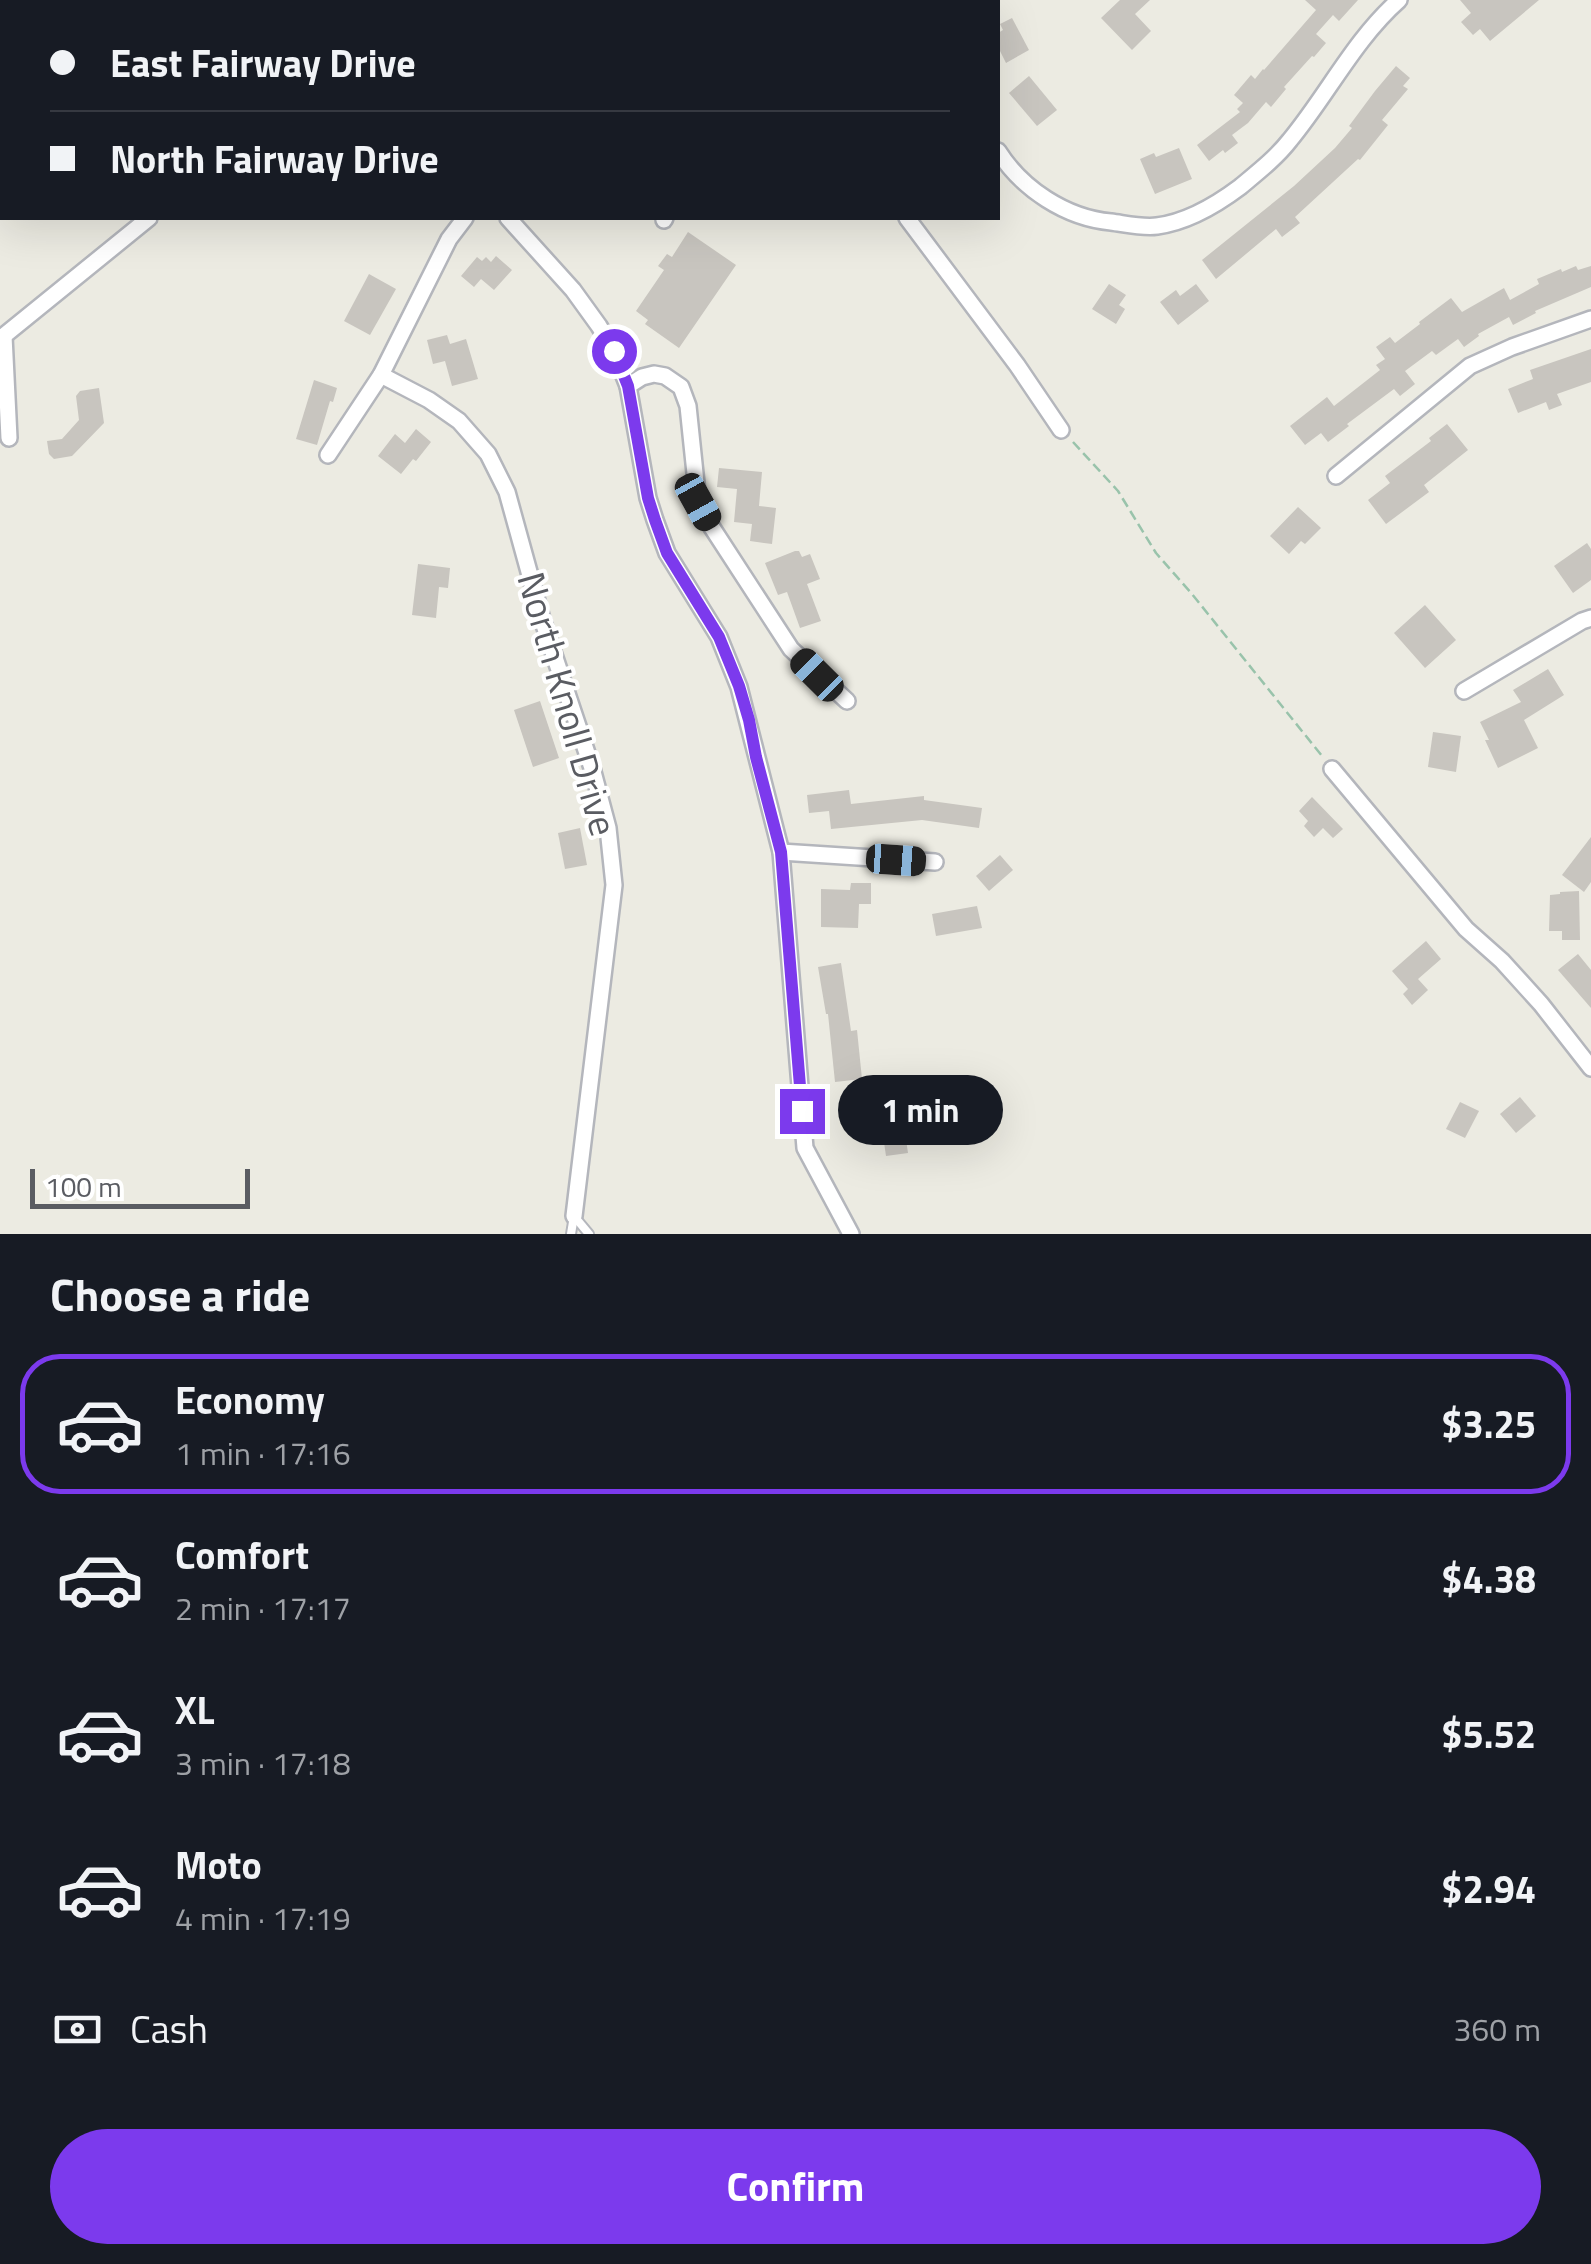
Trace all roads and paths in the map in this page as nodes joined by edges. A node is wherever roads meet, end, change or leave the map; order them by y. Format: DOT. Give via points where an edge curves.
graph roads {
  1 [pos="1399,0"];
  2 [pos="1000,154"];
  3 [pos="147,220"];
  4 [pos="463,220"];
  5 [pos="510,220"];
  6 [pos="908,220"];
  7 [pos="1591,320"];
  8 [pos="2,337"];
  9 [pos="381,375"];
  10 [pos="628,386"];
  11 [pos="1060,430"];
  12 [pos="9,438"];
  13 [pos="328,454"];
  14 [pos="1336,476"];
  15 [pos="1591,618"];
  16 [pos="1464,691"];
  17 [pos="847,701"];
  18 [pos="1332,769"];
  19 [pos="781,852"];
  20 [pos="934,862"];
  21 [pos="1591,1068"];
  22 [pos="574,1216"];
  23 [pos="571,1234"];
  24 [pos="588,1234"];
  25 [pos="852,1234"];
  1 -- 2 [label="street" via="1363,38 1291,140 1196,214 1156,226 1076,216 1024,182"];
  3 -- 8 [label="street"];
  4 -- 9 [label="street"];
  5 -- 10 [label="street" via="599,326"];
  6 -- 11 [label="street"];
  7 -- 14 [label="street" via="1470,366"];
  8 -- 12 [label="street"];
  9 -- 13 [label="street"];
  9 -- 22 [label="street, North Knoll Drive" via="459,421 488,454 506,492 608,828 614,884"];
  10 -- 17 [label="street" via="654,374 680,387 698,502 791,650"];
  10 -- 19 [label="street" via="655,520 739,686"];
  11 -- 18 [label="path" via="1118,491 1156,553"];
  15 -- 16 [label="street"];
  18 -- 21 [label="street"];
  19 -- 20 [label="street"];
  19 -- 25 [label="street" via="806,1148"];
  22 -- 23 [label="lane"];
  22 -- 24 [label="lane"];
}
